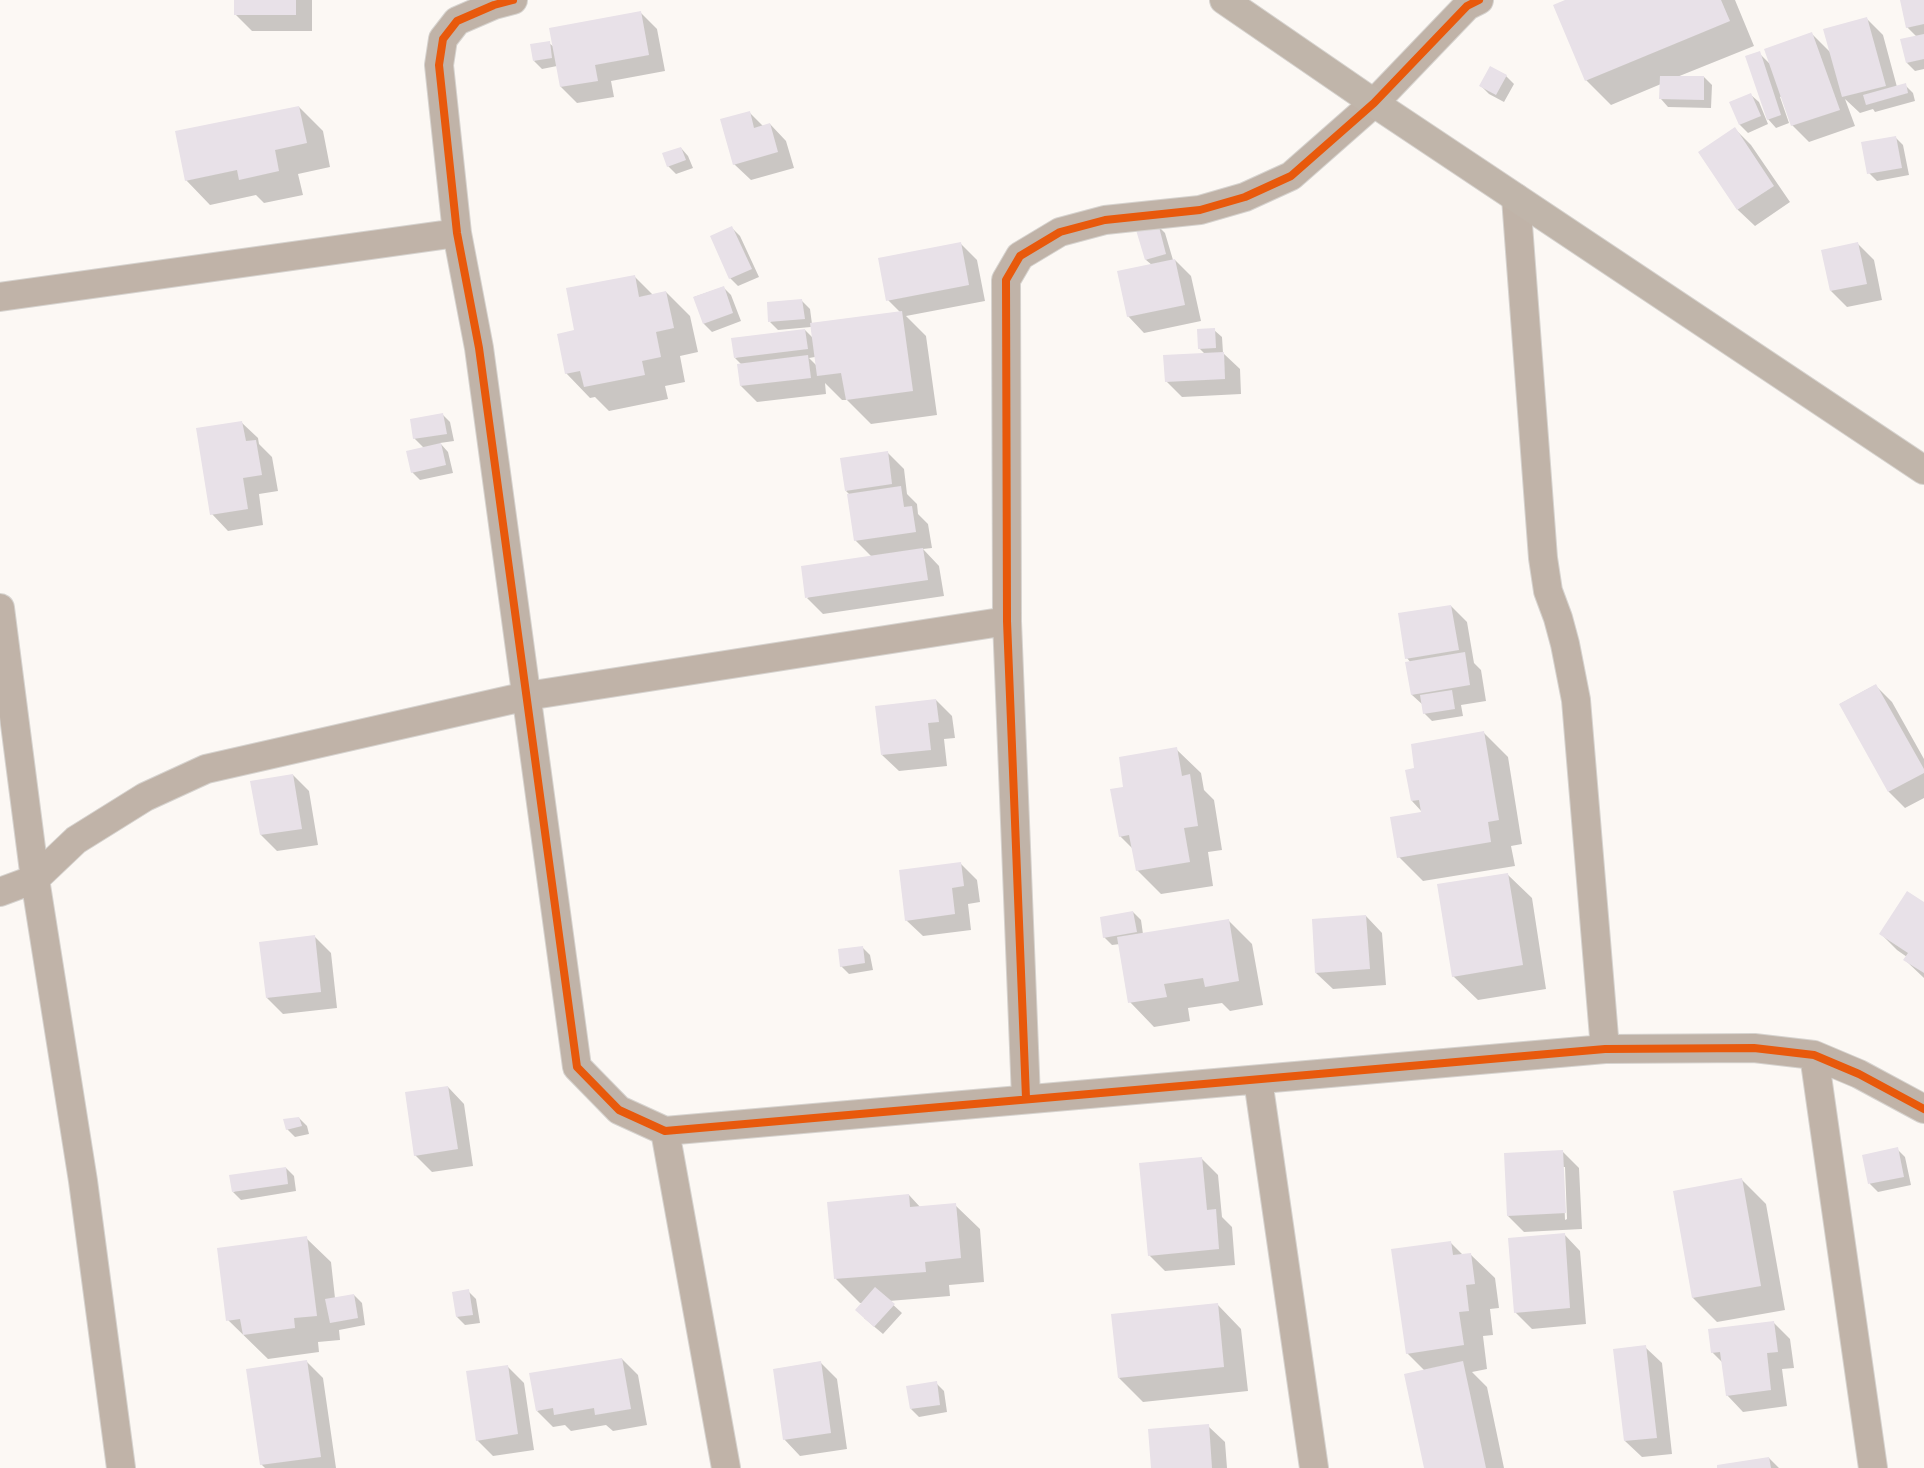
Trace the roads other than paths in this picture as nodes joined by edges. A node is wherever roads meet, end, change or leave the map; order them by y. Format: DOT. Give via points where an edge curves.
graph roads {
  1 [pos="513,0"];
  2 [pos="1224,0"];
  3 [pos="1478,0"];
  4 [pos="1374,103"];
  5 [pos="1516,198"];
  6 [pos="457,233"];
  7 [pos="0,297"];
  8 [pos="1924,470"];
  9 [pos="0,608"];
  10 [pos="1007,621"];
  11 [pos="527,696"];
  12 [pos="35,879"];
  13 [pos="0,892"];
  14 [pos="1605,1050"];
  15 [pos="1814,1055"];
  16 [pos="1258,1080"];
  17 [pos="1026,1098"];
  18 [pos="1924,1109"];
  19 [pos="665,1130"];
  20 [pos="121,1468"];
  21 [pos="726,1468"];
  22 [pos="1314,1468"];
  23 [pos="1872,1468"];
  1 -- 6 [label="street" via="457,21 443,39 439,65"];
  2 -- 4 [label="main road"];
  3 -- 4 [label="street" via="1467,6"];
  4 -- 5 [label="main road"];
  4 -- 10 [label="street" via="1291,176 1245,198 1200,210 1105,220 1060,232 1020,256 1006,280"];
  5 -- 8 [label="main road"];
  5 -- 14 [label="street" via="1543,558 1548,591 1565,644 1576,700"];
  6 -- 7 [label="street"];
  6 -- 11 [label="street" via="479,348"];
  9 -- 12 [label="street"];
  10 -- 11 [label="street"];
  10 -- 17 [label="street"];
  11 -- 12 [label="street" via="206,769 145,797 76,840"];
  11 -- 19 [label="street" via="577,1068 619,1110"];
  12 -- 13 [label="street"];
  12 -- 20 [label="street" via="82,1181"];
  14 -- 15 [label="street" via="1754,1048"];
  14 -- 16 [label="street"];
  15 -- 18 [label="street" via="1859,1074"];
  15 -- 23 [label="street"];
  16 -- 17 [label="street"];
  16 -- 22 [label="street"];
  17 -- 19 [label="street"];
  19 -- 21 [label="street"];
}
